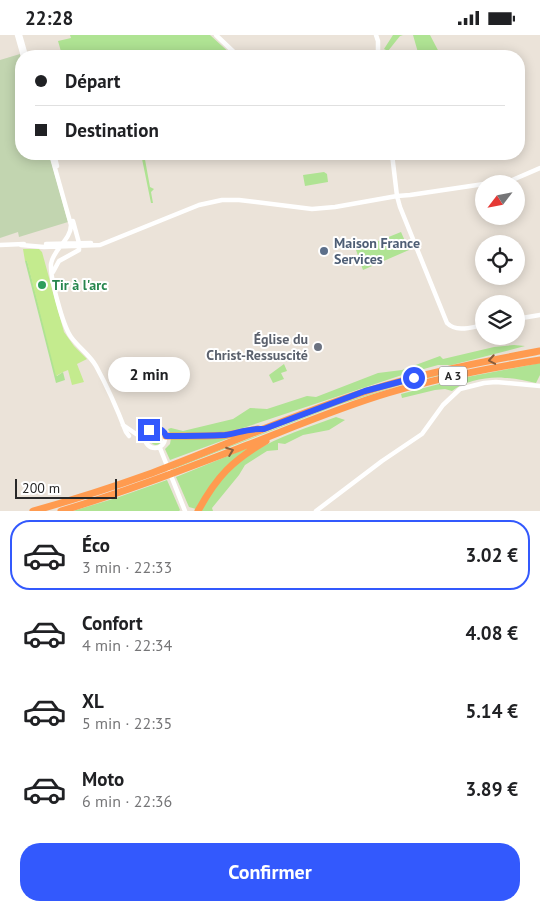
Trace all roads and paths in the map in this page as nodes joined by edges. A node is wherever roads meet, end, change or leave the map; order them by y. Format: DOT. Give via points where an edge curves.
graph roads {
  1 [pos="19,35"];
  2 [pos="216,35"];
  3 [pos="376,35"];
  4 [pos="23,50"];
  5 [pos="232,50"];
  6 [pos="378,50"];
  7 [pos="55,160"];
  8 [pos="55,160"];
  9 [pos="393,160"];
  10 [pos="540,168"];
  11 [pos="524,175"];
  12 [pos="475,185"];
  13 [pos="397,196"];
  14 [pos="0,245"];
  15 [pos="79,245"];
  16 [pos="64,246"];
  17 [pos="75,253"];
  18 [pos="52,273"];
  19 [pos="540,315"];
  20 [pos="525,318"];
  21 [pos="475,326"];
  22 [pos="540,351"];
  23 [pos="540,359"];
  24 [pos="540,386"];
  25 [pos="122,425"];
  26 [pos="264,429"];
  27 [pos="274,434"];
  28 [pos="129,436"];
  29 [pos="166,436"];
  30 [pos="145,438"];
  31 [pos="160,448"];
  32 [pos="184,465"];
  33 [pos="152,477"];
  34 [pos="33,511"];
  35 [pos="61,511"];
  36 [pos="185,511"];
  37 [pos="198,511"];
  38 [pos="316,511"];
  1 -- 4 [label="street"];
  2 -- 5 [label="street"];
  3 -- 6 [label="street"];
  7 -- 15 [label="street"];
  8 -- 16 [label="street" via="71,225"];
  9 -- 13 [label="street"];
  10 -- 11 [label="street"];
  12 -- 13 [label="street"];
  13 -- 15 [label="street" via="312,209 222,200 199,205 110,242"];
  13 -- 21 [label="street" via="447,323 458,329"];
  14 -- 16 [label="street"];
  15 -- 16 [label="street"];
  15 -- 17 [label="street"];
  16 -- 17 [label="street"];
  16 -- 18 [label="street" via="57,250 51,265"];
  17 -- 18 [label="street" via="60,261"];
  18 -- 25 [label="street" via="66,331 96,367"];
  19 -- 20 [label="street"];
  22 -- 26 [label="highway, A 3, one-way" via="453,368 374,389"];
  23 -- 27 [label="highway, A 3" via="409,387"];
  24 -- 38 [label="street" via="496,382 460,389 443,405 422,434"];
  25 -- 28 [label="street"];
  25 -- 30 [label="street"];
  26 -- 29 [label="highway" via="227,435"];
  26 -- 32 [label="highway, A 3"];
  32 -- 27 [label="highway, A 3, one-way"];
  27 -- 37 [label="highway" via="226,470"];
  29 -- 30 [label="street" via="155,428 147,432"];
  29 -- 31 [label="street"];
  30 -- 31 [label="street" via="150,447"];
  31 -- 36 [label="street"];
  32 -- 33 [label="highway, A 3"];
  33 -- 34 [label="highway, A 3"];
  33 -- 35 [label="highway, A 3"];
}
